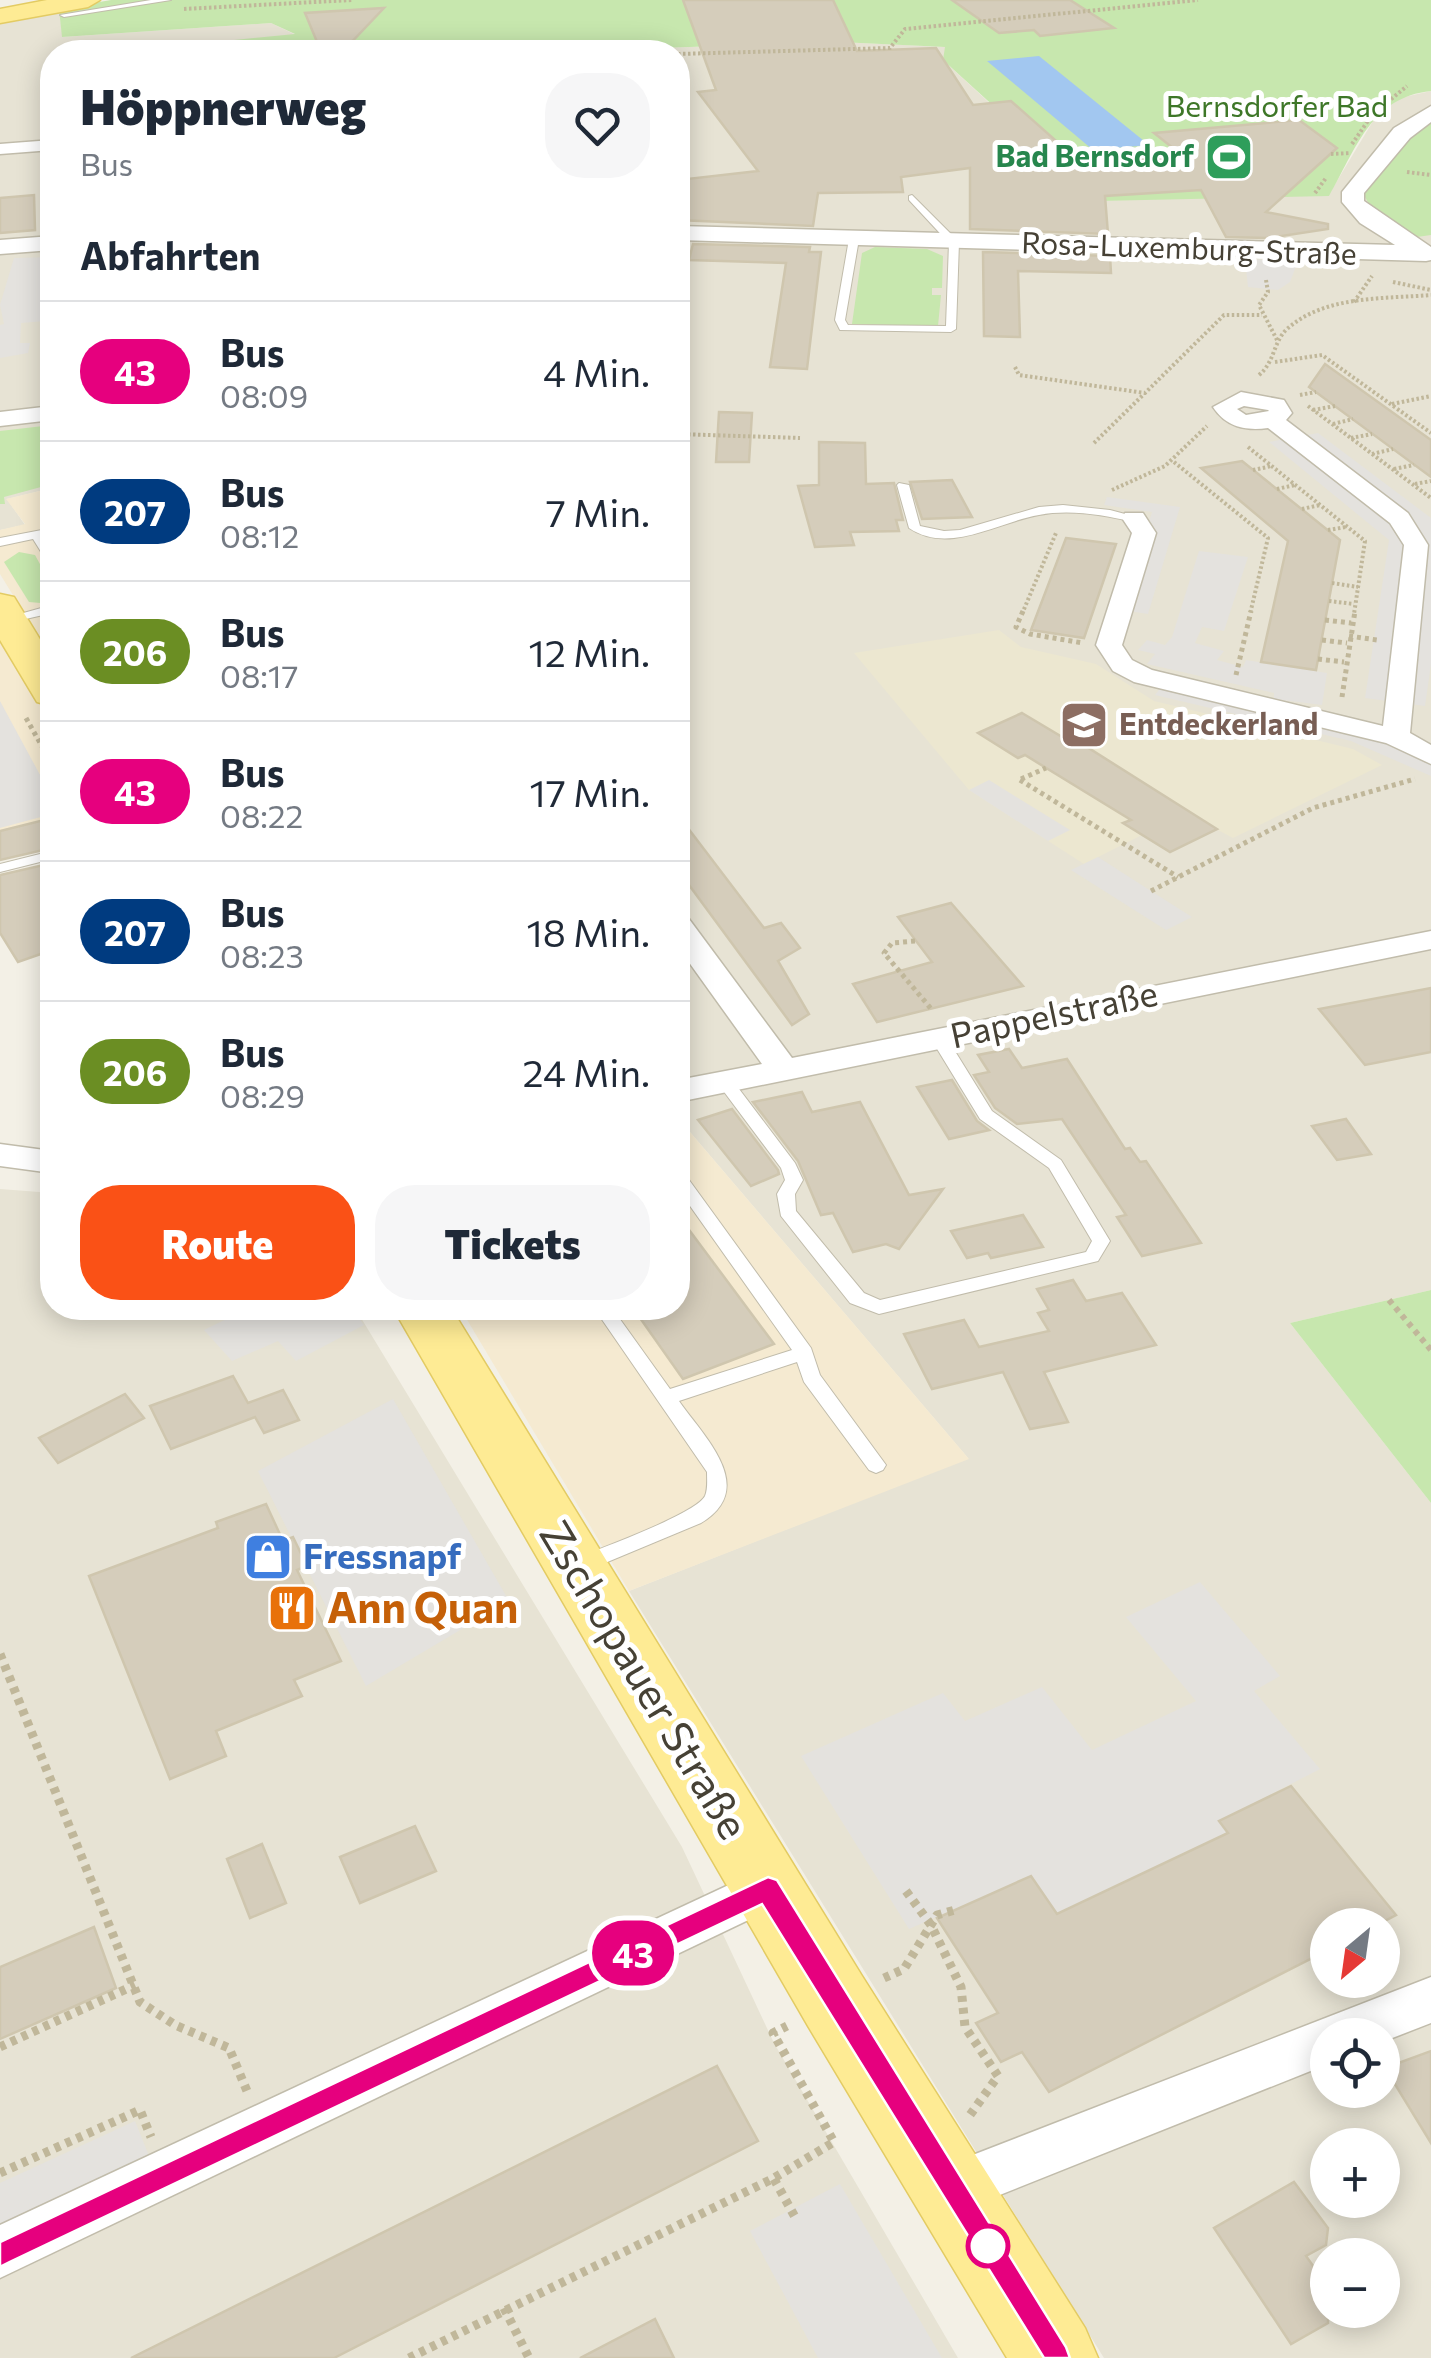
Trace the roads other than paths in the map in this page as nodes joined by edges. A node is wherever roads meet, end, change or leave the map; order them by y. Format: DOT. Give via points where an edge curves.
graph roads {
  1 [pos="42,0"];
  2 [pos="88,0"];
  3 [pos="166,0"];
  4 [pos="0,6"];
  5 [pos="64,15"];
  6 [pos="0,16"];
  7 [pos="1431,112"];
  8 [pos="40,147"];
  9 [pos="0,149"];
  10 [pos="912,198"];
  11 [pos="690,234"];
  12 [pos="854,239"];
  13 [pos="954,242"];
  14 [pos="40,244"];
  15 [pos="0,246"];
  16 [pos="1429,254"];
  17 [pos="40,414"];
  18 [pos="0,418"];
  19 [pos="1272,420"];
  20 [pos="903,485"];
  21 [pos="1134,518"];
  22 [pos="40,534"];
  23 [pos="36,535"];
  24 [pos="40,541"];
  25 [pos="0,542"];
  26 [pos="40,610"];
  27 [pos="4,613"];
  28 [pos="40,673"];
  29 [pos="1396,737"];
  30 [pos="1430,765"];
  31 [pos="40,857"];
  32 [pos="0,868"];
  33 [pos="1431,940"];
  34 [pos="690,942"];
  35 [pos="937,1026"];
  36 [pos="784,1070"];
  37 [pos="724,1082"];
  38 [pos="690,1089"];
  39 [pos="0,1155"];
  40 [pos="40,1160"];
  41 [pos="690,1194"];
  42 [pos="429,1320"];
  43 [pos="611,1320"];
  44 [pos="804,1352"];
  45 [pos="666,1398"];
  46 [pos="876,1465"];
  47 [pos="578,1566"];
  48 [pos="768,1888"];
  49 [pos="1431,2000"];
  50 [pos="1384,2018"];
  51 [pos="1310,2047"];
  52 [pos="975,2178"];
  53 [pos="0,2252"];
  54 [pos="1055,2358"];
  1 -- 4 [label="main road"];
  2 -- 6 [label="main road"];
  3 -- 5 [label="lane"];
  7 -- 16 [label="street" via="1402,133 1353,192 1368,218"];
  8 -- 9 [label="street"];
  10 -- 13 [label="lane"];
  11 -- 12 [label="street, Rosa-Luxemburg-Straße"];
  12 -- 13 [label="street, Rosa-Luxemburg-Straße"];
  12 -- 13 [label="lane" via="844,328 937,332 952,326"];
  13 -- 16 [label="street, Rosa-Luxemburg-Straße"];
  14 -- 15 [label="street"];
  17 -- 18 [label="street"];
  19 -- 19 [label="street" via="1280,409 1253,398 1224,407 1238,419"];
  19 -- 29 [label="street" via="1411,532 1417,564"];
  20 -- 21 [label="lane" via="915,528 928,535 1062,508"];
  21 -- 29 [label="street" via="1144,533 1112,630 1113,657 1143,676"];
  22 -- 23 [label="lane"];
  23 -- 24 [label="lane"];
  23 -- 25 [label="lane"];
  26 -- 27 [label="lane"];
  27 -- 28 [label="main road"];
  29 -- 30 [label="street"];
  31 -- 32 [label="lane"];
  33 -- 35 [label="street, Pappelstraße"];
  34 -- 36 [label="street"];
  35 -- 36 [label="street, Pappelstraße"];
  35 -- 37 [label="lane" via="986,1115 1055,1164 1100,1241 1092,1257 879,1307 856,1298 787,1212 794,1180 789,1168"];
  36 -- 37 [label="street, Pappelstraße"];
  37 -- 38 [label="street, Pappelstraße"];
  39 -- 40 [label="street"];
  41 -- 44 [label="lane"];
  42 -- 47 [label="main road, Zschopauer Straße"];
  43 -- 45 [label="lane"];
  44 -- 45 [label="lane"];
  44 -- 46 [label="lane" via="811,1377"];
  45 -- 47 [label="lane" via="717,1470 718,1494 694,1517"];
  47 -- 48 [label="main road, Zschopauer Straße"];
  48 -- 52 [label="main road, Zschopauer Straße" via="835,2001"];
  48 -- 53 [label="street"];
  49 -- 50 [label="street"];
  51 -- 52 [label="street"];
  52 -- 54 [label="main road, Zschopauer Straße"];
}
